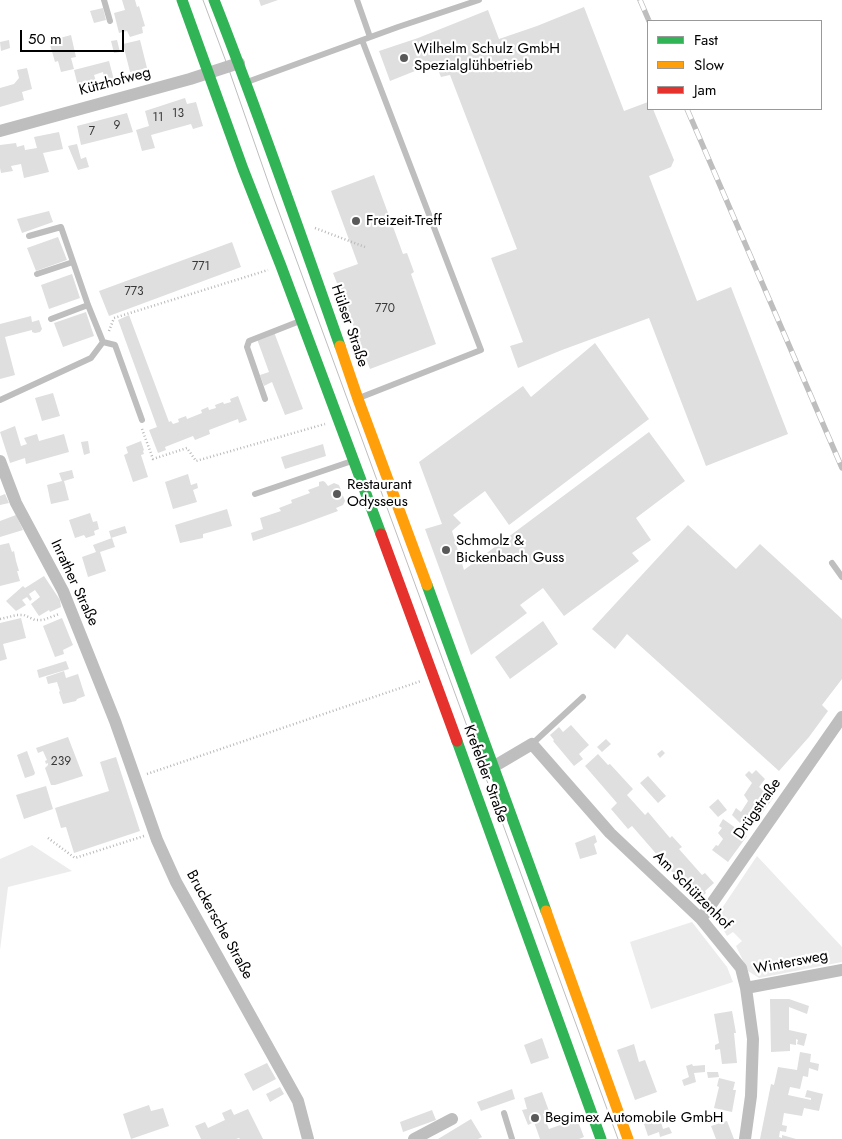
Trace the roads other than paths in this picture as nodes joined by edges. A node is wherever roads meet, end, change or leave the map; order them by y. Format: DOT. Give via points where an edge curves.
graph roads {
  1 [pos="104,0"];
  2 [pos="182,0"];
  3 [pos="214,0"];
  4 [pos="357,0"];
  5 [pos="479,0"];
  6 [pos="110,21"];
  7 [pos="370,37"];
  8 [pos="362,40"];
  9 [pos="239,63"];
  10 [pos="208,73"];
  11 [pos="246,82"];
  12 [pos="0,131"];
  13 [pos="29,236"];
  14 [pos="73,262"];
  15 [pos="37,274"];
  16 [pos="88,305"];
  17 [pos="51,319"];
  18 [pos="301,320"];
  19 [pos="104,342"];
  20 [pos="358,399"];
  21 [pos="0,400"];
  22 [pos="265,400"];
  23 [pos="142,420"];
  24 [pos="353,460"];
  25 [pos="0,461"];
  26 [pos="255,494"];
  27 [pos="832,563"];
  28 [pos="842,577"];
  29 [pos="456,663"];
  30 [pos="582,697"];
  31 [pos="842,718"];
  32 [pos="115,721"];
  33 [pos="532,744"];
  34 [pos="493,767"];
  35 [pos="702,919"];
  36 [pos="842,970"];
  37 [pos="746,988"];
  38 [pos="504,1113"];
  39 [pos="452,1119"];
  40 [pos="308,1139"];
  41 [pos="414,1139"];
  42 [pos="512,1139"];
  43 [pos="601,1139"];
  44 [pos="628,1139"];
  45 [pos="745,1139"];
  1 -- 6 [label="lane"];
  2 -- 10 [label="street"];
  3 -- 9 [label="street, Hülser Straße"];
  4 -- 7 [label="lane"];
  5 -- 7 [label="lane"];
  7 -- 8 [label="lane"];
  8 -- 11 [label="lane"];
  8 -- 20 [label="lane" via="481,350"];
  9 -- 10 [label="street, Kützhofweg"];
  9 -- 11 [label="street, Hülser Straße"];
  10 -- 12 [label="street, Kützhofweg"];
  10 -- 18 [label="street"];
  11 -- 20 [label="street, Hülser Straße"];
  13 -- 14 [label="lane" via="61,227"];
  14 -- 15 [label="lane"];
  14 -- 16 [label="lane"];
  16 -- 17 [label="lane"];
  16 -- 19 [label="lane"];
  18 -- 22 [label="lane" via="249,341 247,347"];
  18 -- 24 [label="street, Krefelder Straße"];
  19 -- 21 [label="lane" via="91,358"];
  19 -- 23 [label="lane" via="115,345"];
  20 -- 29 [label="street, Hülser Straße"];
  24 -- 26 [label="lane"];
  24 -- 43 [label="street, Krefelder Straße"];
  25 -- 32 [label="street, Inrather Straße" via="16,502 63,591"];
  27 -- 28 [label="lane"];
  29 -- 34 [label="street, Krefelder Straße"];
  30 -- 33 [label="lane"];
  31 -- 35 [label="street, Drügstraße"];
  32 -- 40 [label="street, Bruckersche Straße" via="157,840 176,882 298,1101"];
  33 -- 34 [label="street"];
  33 -- 35 [label="street, Am Schützenhof" via="610,833"];
  34 -- 44 [label="street, Krefelder Straße"];
  35 -- 37 [label="street, Am Schützenhof" via="741,968"];
  36 -- 37 [label="street, Wintersweg"];
  37 -- 45 [label="street, Am Schützenhof" via="753,1039 751,1096"];
  38 -- 42 [label="lane"];
  39 -- 41 [label="street"];
}
